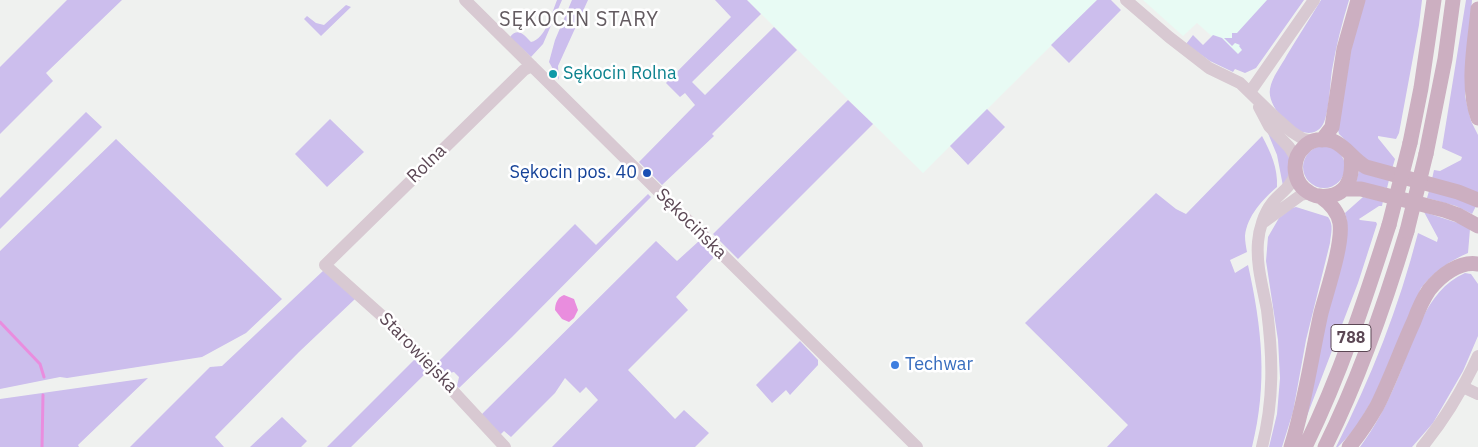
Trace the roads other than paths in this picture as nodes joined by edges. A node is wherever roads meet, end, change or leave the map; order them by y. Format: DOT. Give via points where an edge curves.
graph roads {
  1 [pos="465,0"];
  2 [pos="1126,0"];
  3 [pos="1314,0"];
  4 [pos="1358,0"];
  5 [pos="1434,0"];
  6 [pos="1453,0"];
  7 [pos="1478,9"];
  8 [pos="532,66"];
  9 [pos="1250,92"];
  10 [pos="1478,118"];
  11 [pos="1317,140"];
  12 [pos="1351,157"];
  13 [pos="1296,158"];
  14 [pos="1295,174"];
  15 [pos="1344,189"];
  16 [pos="1314,195"];
  17 [pos="1478,200"];
  18 [pos="1262,224"];
  19 [pos="1478,226"];
  20 [pos="1478,264"];
  21 [pos="325,265"];
  22 [pos="1478,356"];
  23 [pos="1463,387"];
  24 [pos="1478,394"];
  25 [pos="912,445"];
  26 [pos="505,447"];
  27 [pos="1262,447"];
  28 [pos="1291,447"];
  29 [pos="1305,447"];
  30 [pos="1325,447"];
  31 [pos="1349,447"];
  32 [pos="1422,447"];
  1 -- 8 [label="street, Sękocińska"];
  2 -- 9 [label="street" via="1209,68 1240,83"];
  3 -- 9 [label="street"];
  4 -- 11 [label="main road" via="1344,49 1332,127"];
  5 -- 29 [label="main road, 788, bridge" via="1421,88 1389,225 1350,340"];
  6 -- 30 [label="main road, 788, bridge" via="1445,59 1407,231 1385,302"];
  7 -- 10 [label="main road" via="1472,81"];
  8 -- 21 [label="street, Rolna" via="524,70"];
  8 -- 25 [label="street, Sękocińska"];
  9 -- 11 [label="street" via="1300,137"];
  9 -- 13 [label="street" via="1269,126"];
  11 -- 12 [label="main road" via="1339,144"];
  11 -- 13 [label="main road" via="1305,145"];
  12 -- 15 [label="main road" via="1351,175"];
  12 -- 17 [label="main road" via="1366,167"];
  13 -- 14 [label="main road"];
  14 -- 16 [label="main road"];
  14 -- 18 [label="street" via="1289,186 1271,205"];
  15 -- 16 [label="main road" via="1332,195"];
  15 -- 19 [label="main road" via="1361,189 1444,210"];
  16 -- 18 [label="street" via="1300,195"];
  16 -- 28 [label="main road" via="1326,201 1336,213 1340,238"];
  18 -- 27 [label="street" via="1258,256 1273,364 1272,394"];
  20 -- 31 [label="main road" via="1454,268 1430,290 1408,332 1377,406"];
  21 -- 26 [label="street, Starowiejska" via="391,324"];
  22 -- 23 [label="street"];
  23 -- 24 [label="street"];
  23 -- 32 [label="street"];
}
